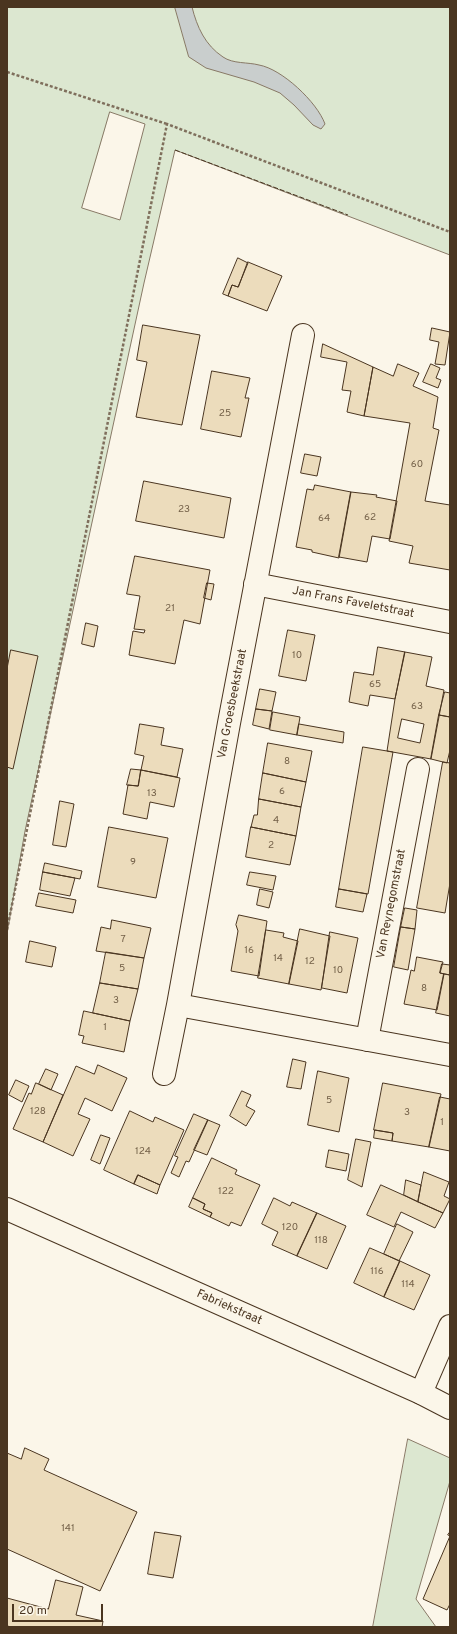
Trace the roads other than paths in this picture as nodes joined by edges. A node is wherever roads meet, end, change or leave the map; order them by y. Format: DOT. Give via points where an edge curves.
graph roads {
  1 [pos="303,335"];
  2 [pos="255,584"];
  3 [pos="450,622"];
  4 [pos="418,769"];
  5 [pos="178,1005"];
  6 [pos="367,1040"];
  7 [pos="450,1055"];
  8 [pos="164,1074"];
  9 [pos="7,1209"];
  10 [pos="450,1326"];
  11 [pos="421,1393"];
  12 [pos="450,1408"];
  1 -- 2 [label="street, Van Groesbeekstraat"];
  2 -- 3 [label="street, Jan Frans Faveletstraat"];
  2 -- 5 [label="street, Van Groesbeekstraat"];
  4 -- 6 [label="street, Van Reynegomstraat"];
  5 -- 6 [label="street"];
  5 -- 8 [label="street, Van Groesbeekstraat"];
  6 -- 7 [label="street"];
  9 -- 11 [label="street, Fabriekstraat"];
  10 -- 11 [label="street"];
  11 -- 12 [label="street, Fabriekstraat"];
}
